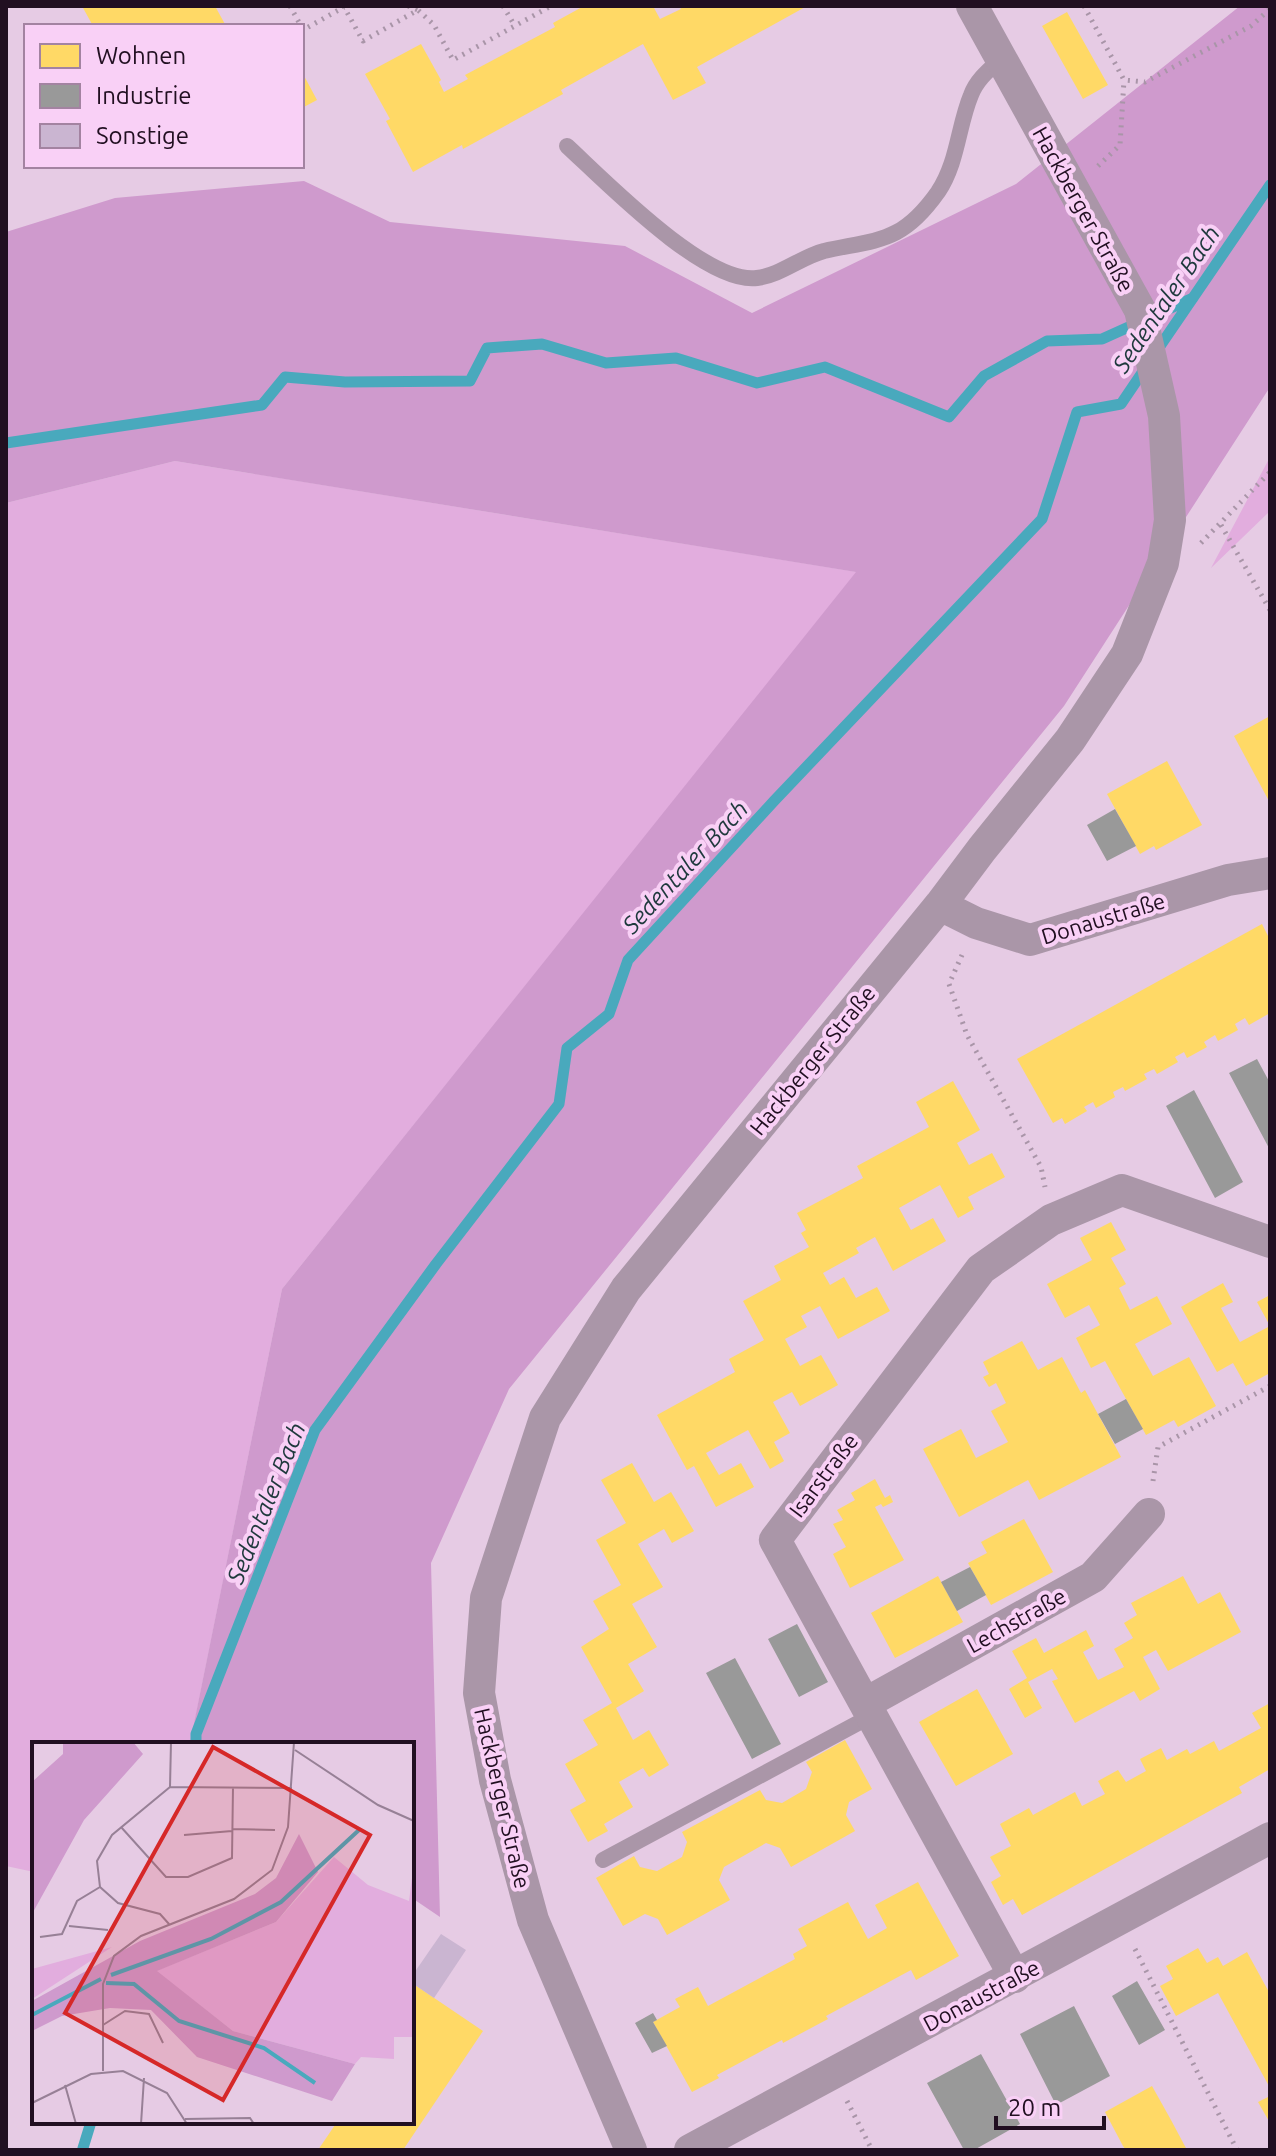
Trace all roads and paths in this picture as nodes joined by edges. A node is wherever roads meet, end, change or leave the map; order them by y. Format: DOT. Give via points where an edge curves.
graph roads {
  1 [pos="290,6"];
  2 [pos="408,6"];
  3 [pos="503,6"];
  4 [pos="551,6"];
  5 [pos="972,6"];
  6 [pos="1084,6"];
  7 [pos="417,8"];
  8 [pos="1270,9"];
  9 [pos="300,24"];
  10 [pos="515,26"];
  11 [pos="304,29"];
  12 [pos="1002,58"];
  13 [pos="1124,80"];
  14 [pos="567,146"];
  15 [pos="1080,202"];
  16 [pos="1270,472"];
  17 [pos="1270,610"];
  18 [pos="1270,873"];
  19 [pos="940,905"];
  20 [pos="949,984"];
  21 [pos="1051,1220"];
  22 [pos="1270,1242"];
  23 [pos="1270,1386"];
  24 [pos="1149,1514"];
  25 [pos="870,1709"];
  26 [pos="1270,1838"];
  27 [pos="603,1860"];
  28 [pos="1120,1919"];
  29 [pos="1015,1977"];
  30 [pos="832,2073"];
  31 [pos="631,2150"];
  32 [pos="690,2150"];
  33 [pos="872,2150"];
  34 [pos="1237,2150"];
  1 -- 9 [label="path"];
  2 -- 7 [label="path"];
  3 -- 10 [label="path"];
  4 -- 10 [label="path"];
  5 -- 12 [label="street, Hackberger Straße"];
  6 -- 13 [label="path"];
  7 -- 10 [label="path" via="434,25 453,60"];
  7 -- 11 [label="path" via="363,41 344,7"];
  8 -- 13 [label="path" via="1251,26 1145,82"];
  12 -- 14 [label="lane" via="971,94 944,179 912,221 895,235 822,252 755,279 732,276 675,243"];
  12 -- 15 [label="street, Hackberger Straße"];
  13 -- 15 [label="path" via="1120,145"];
  15 -- 19 [label="street, Hackberger Straße" via="1140,310 1164,416 1170,520 1163,563 1127,654 1070,740"];
  16 -- 17 [label="path" via="1220,524"];
  18 -- 19 [label="street, Donaustraße" via="1228,880 1030,940"];
  19 -- 31 [label="street, Hackberger Straße" via="626,1289 545,1418 486,1598 479,1693 495,1780 533,1920"];
  20 -- 21 [label="path" via="967,1035 1041,1167"];
  21 -- 22 [label="street, Isarstraße" via="1122,1190"];
  21 -- 25 [label="street, Isarstraße" via="981,1269 775,1540"];
  23 -- 24 [label="path" via="1158,1447"];
  24 -- 25 [label="street, Lechstraße" via="1093,1577"];
  25 -- 27 [label="lane"];
  25 -- 29 [label="street, Isarstraße"];
  26 -- 28 [label="street, Donaustraße"];
  28 -- 29 [label="street, Donaustraße"];
  28 -- 34 [label="path"];
  29 -- 30 [label="street, Donaustraße"];
  30 -- 32 [label="street, Donaustraße"];
  30 -- 33 [label="path"];
}
